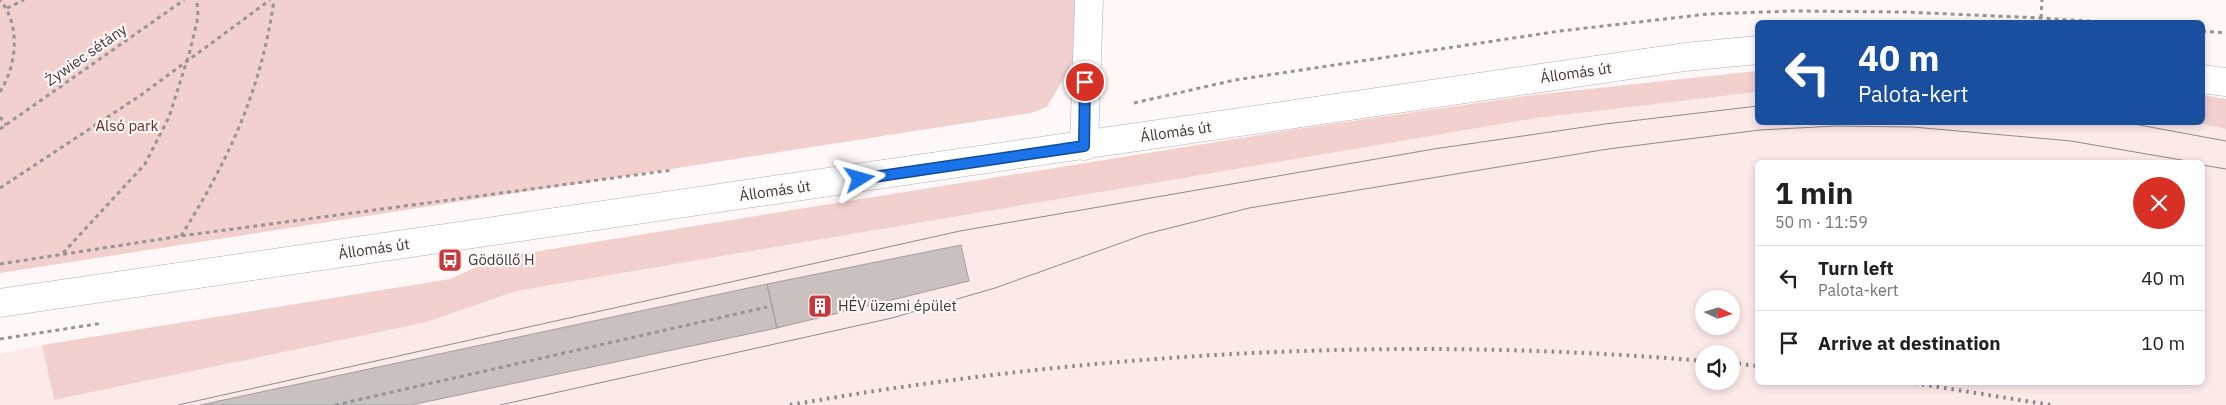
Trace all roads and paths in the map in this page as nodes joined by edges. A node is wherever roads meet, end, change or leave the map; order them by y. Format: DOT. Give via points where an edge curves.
graph roads {
  1 [pos="0,0"];
  2 [pos="24,0"];
  3 [pos="184,0"];
  4 [pos="198,0"];
  5 [pos="270,0"];
  6 [pos="274,0"];
  7 [pos="1089,0"];
  8 [pos="2042,0"];
  9 [pos="7,8"];
  10 [pos="2040,18"];
  11 [pos="2205,31"];
  12 [pos="2226,33"];
  13 [pos="1755,50"];
  14 [pos="187,60"];
  15 [pos="2205,80"];
  16 [pos="2226,82"];
  17 [pos="0,92"];
  18 [pos="0,117"];
  19 [pos="6,125"];
  20 [pos="0,129"];
  21 [pos="1084,146"];
  22 [pos="0,188"];
  23 [pos="181,236"];
  24 [pos="62,254"];
  25 [pos="0,303"];
  26 [pos="767,307"];
  27 [pos="335,405"];
  1 -- 9 [label="path"];
  2 -- 9 [label="path"];
  3 -- 19 [label="path, Żywiec sétány"];
  4 -- 14 [label="path" via="198,17"];
  5 -- 14 [label="path"];
  6 -- 23 [label="path" via="256,84 236,139"];
  7 -- 21 [label="main road"];
  8 -- 10 [label="path"];
  9 -- 17 [label="path" via="13,24 14,42 8,76"];
  11 -- 12 [label="path"];
  13 -- 21 [label="main road, Állomás út" via="1686,57"];
  14 -- 22 [label="path" via="141,95"];
  14 -- 24 [label="path" via="169,117 145,164"];
  15 -- 16 [label="main road"];
  18 -- 19 [label="path"];
  19 -- 20 [label="path, Żywiec sétány"];
  21 -- 25 [label="main road, Állomás út"];
  26 -- 27 [label="path"];
}
